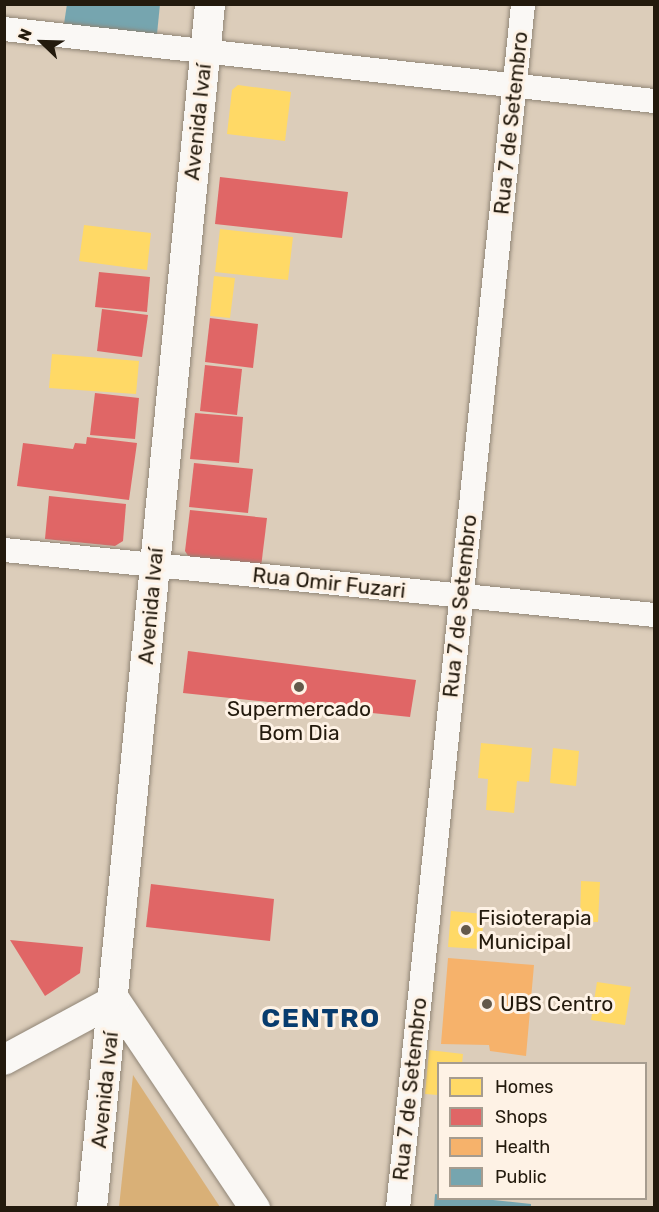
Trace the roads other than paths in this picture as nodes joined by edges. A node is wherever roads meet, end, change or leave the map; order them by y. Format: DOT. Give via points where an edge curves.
graph roads {
  1 [pos="210,4"];
  2 [pos="523,4"];
  3 [pos="4,29"];
  4 [pos="206,49"];
  5 [pos="515,89"];
  6 [pos="654,101"];
  7 [pos="4,550"];
  8 [pos="155,565"];
  9 [pos="460,596"];
  10 [pos="654,615"];
  11 [pos="115,999"];
  12 [pos="4,1060"];
  13 [pos="92,1208"];
  14 [pos="255,1208"];
  15 [pos="398,1208"];
  1 -- 4 [label="street, Avenida Ivaí"];
  2 -- 5 [label="street, Rua 7 de Setembro"];
  3 -- 4 [label="street"];
  4 -- 5 [label="street"];
  4 -- 8 [label="street, Avenida Ivaí"];
  5 -- 6 [label="street"];
  5 -- 9 [label="street, Rua 7 de Setembro"];
  7 -- 8 [label="street, Rua Omir Fuzari"];
  8 -- 9 [label="street, Rua Omir Fuzari"];
  8 -- 11 [label="street, Avenida Ivaí"];
  9 -- 10 [label="street, Rua Omir Fuzari"];
  9 -- 15 [label="street, Rua 7 de Setembro"];
  11 -- 12 [label="street"];
  11 -- 13 [label="street, Avenida Ivaí"];
  11 -- 14 [label="street"];
}
